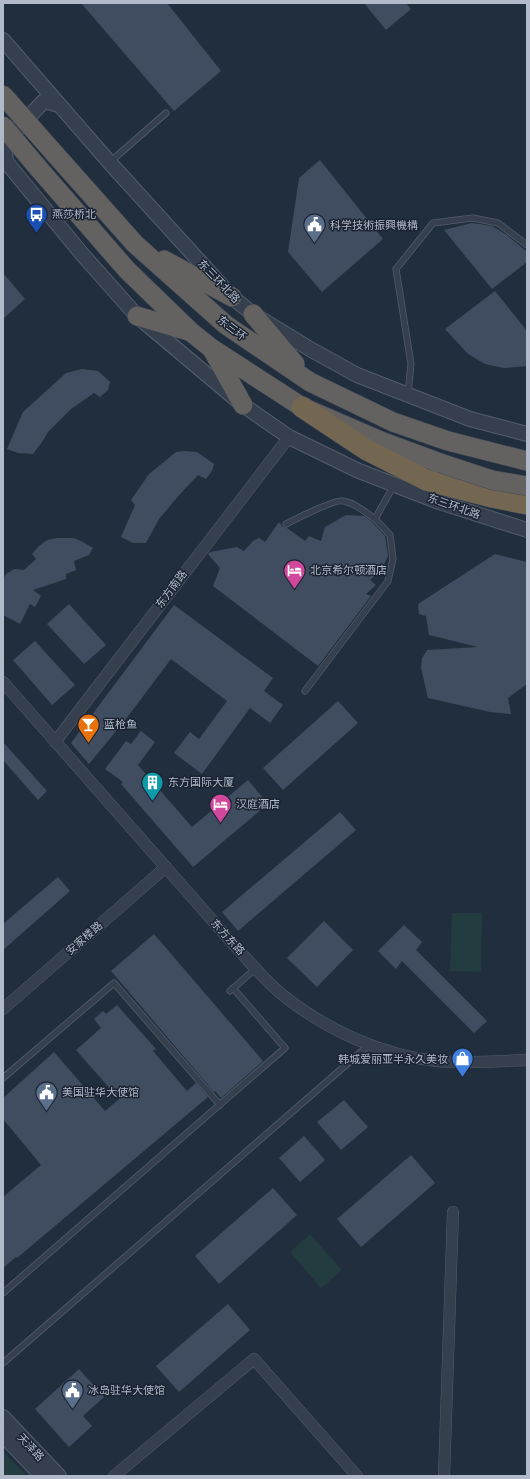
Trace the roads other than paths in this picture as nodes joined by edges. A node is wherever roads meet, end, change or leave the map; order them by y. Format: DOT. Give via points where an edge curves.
graph roads {
  1 [pos="3,40"];
  2 [pos="3,95"];
  3 [pos="59,105"];
  4 [pos="166,113"];
  5 [pos="3,126"];
  6 [pos="4,160"];
  7 [pos="110,163"];
  8 [pos="135,244"];
  9 [pos="527,245"];
  10 [pos="232,297"];
  11 [pos="253,314"];
  12 [pos="137,316"];
  13 [pos="191,332"];
  14 [pos="211,348"];
  15 [pos="310,382"];
  16 [pos="408,394"];
  17 [pos="243,405"];
  18 [pos="302,407"];
  19 [pos="527,434"];
  20 [pos="289,437"];
  21 [pos="527,461"];
  22 [pos="394,484"];
  23 [pos="527,486"];
  24 [pos="527,504"];
  25 [pos="375,518"];
  26 [pos="286,524"];
  27 [pos="527,529"];
  28 [pos="3,682"];
  29 [pos="305,691"];
  30 [pos="54,742"];
  31 [pos="166,867"];
  32 [pos="256,968"];
  33 [pos="3,1009"];
  34 [pos="369,1044"];
  35 [pos="527,1060"];
  36 [pos="3,1078"];
  37 [pos="220,1105"];
  38 [pos="453,1212"];
  39 [pos="3,1293"];
  40 [pos="3,1363"];
  41 [pos="3,1417"];
  42 [pos="3,1435"];
  43 [pos="42,1476"];
  44 [pos="59,1476"];
  45 [pos="114,1476"];
  46 [pos="357,1476"];
  47 [pos="444,1476"];
  1 -- 3 [label="street, 东三环北路"];
  2 -- 8 [label="highway, 东三环, bridge"];
  3 -- 6 [label="street" via="44,101 4,143"];
  3 -- 7 [label="street, 东三环北路"];
  4 -- 7 [label="lane"];
  5 -- 13 [label="highway, bridge" via="127,270"];
  6 -- 12 [label="street, 东三环北路"];
  7 -- 10 [label="street, 东三环北路"];
  8 -- 10 [label="highway"];
  8 -- 15 [label="highway, 东三环" via="226,325"];
  9 -- 16 [label="lane" via="498,223 473,218 433,223 396,269 411,364"];
  10 -- 11 [label="street, 东三环北路"];
  11 -- 15 [label="highway"];
  11 -- 16 [label="street, 东三环北路" via="310,350 357,375"];
  12 -- 13 [label="highway"];
  12 -- 17 [label="street, 东三环北路"];
  13 -- 14 [label="highway"];
  14 -- 17 [label="highway"];
  14 -- 18 [label="highway"];
  15 -- 21 [label="highway, 东三环" via="393,422 448,441"];
  16 -- 19 [label="street, 东三环北路" via="470,418"];
  17 -- 20 [label="street, 东三环北路"];
  18 -- 23 [label="highway, bridge" via="440,463 492,480"];
  18 -- 24 [label="highway" via="367,450 426,480"];
  20 -- 22 [label="street, 东三环北路" via="359,471"];
  20 -- 30 [label="street, 东方南路"];
  22 -- 25 [label="lane"];
  22 -- 27 [label="street, 东三环北路" via="439,502"];
  25 -- 26 [label="lane" via="357,506 341,500"];
  25 -- 29 [label="lane" via="390,535 393,559 388,581"];
  28 -- 30 [label="street, 东方东路"];
  30 -- 31 [label="street, 东方东路"];
  31 -- 32 [label="street, 东方东路"];
  31 -- 33 [label="street, 安家楼路"];
  32 -- 34 [label="street, 东方东路" via="300,1008 349,1036"];
  32 -- 37 [label="lane" via="232,990 286,1048"];
  34 -- 35 [label="street, 东方东路" via="396,1053 436,1061"];
  34 -- 40 [label="lane"];
  36 -- 37 [label="lane" via="114,983"];
  37 -- 39 [label="lane"];
  38 -- 47 [label="street"];
  41 -- 44 [label="street, 天泽路"];
  42 -- 43 [label="street, 天泽路"];
  45 -- 46 [label="street" via="254,1359"];
}
